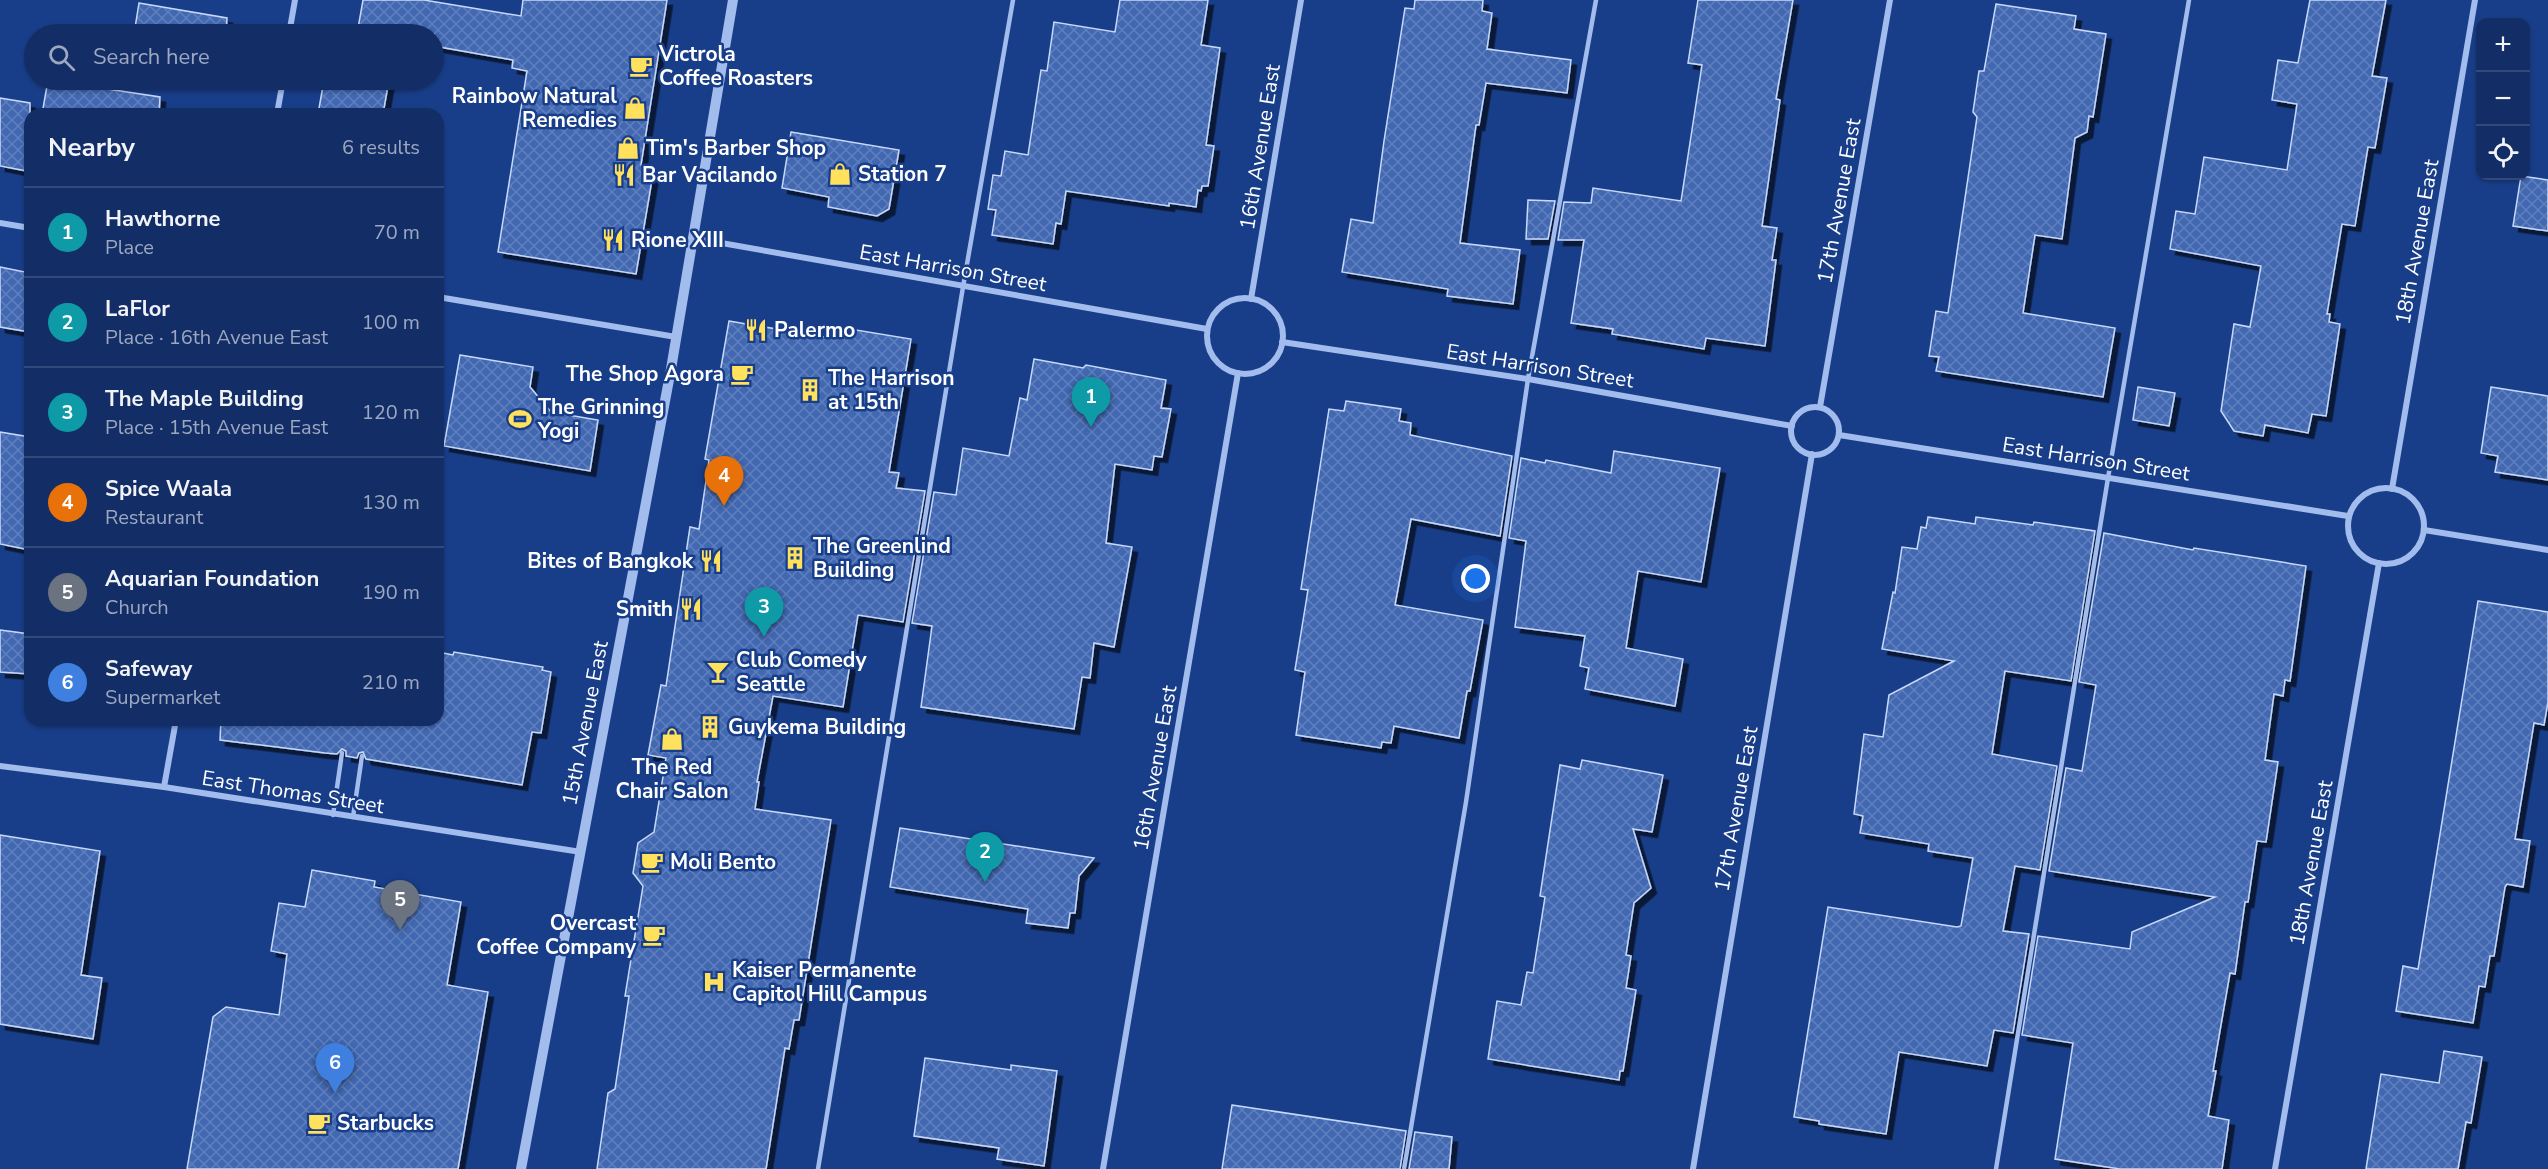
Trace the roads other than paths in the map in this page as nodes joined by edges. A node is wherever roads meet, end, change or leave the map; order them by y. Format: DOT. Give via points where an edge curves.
graph roads {
  1 [pos="295,0"];
  2 [pos="733,0"];
  3 [pos="1013,0"];
  4 [pos="1301,0"];
  5 [pos="1596,0"];
  6 [pos="1890,0"];
  7 [pos="2189,0"];
  8 [pos="2475,0"];
  9 [pos="291,24"];
  10 [pos="281,90"];
  11 [pos="278,108"];
  12 [pos="0,223"];
  13 [pos="24,227"];
  14 [pos="693,238"];
  15 [pos="963,286"];
  16 [pos="444,298"];
  17 [pos="1251,299"];
  18 [pos="1208,329"];
  19 [pos="676,337"];
  20 [pos="1282,342"];
  21 [pos="1238,373"];
  22 [pos="1528,379"];
  23 [pos="1820,407"];
  24 [pos="1792,426"];
  25 [pos="1839,435"];
  26 [pos="1812,454"];
  27 [pos="2108,478"];
  28 [pos="2392,489"];
  29 [pos="2348,516"];
  30 [pos="2424,530"];
  31 [pos="2548,550"];
  32 [pos="2379,563"];
  33 [pos="175,726"];
  34 [pos="342,753"];
  35 [pos="362,756"];
  36 [pos="0,766"];
  37 [pos="164,788"];
  38 [pos="333,815"];
  39 [pos="353,817"];
  40 [pos="581,852"];
  41 [pos="521,1169"];
  42 [pos="818,1169"];
  43 [pos="1103,1169"];
  44 [pos="1404,1169"];
  45 [pos="1693,1169"];
  46 [pos="1996,1169"];
  47 [pos="2276,1169"];
  1 -- 9 [label="street"];
  2 -- 14 [label="street, 15th Avenue East"];
  3 -- 15 [label="lane"];
  4 -- 17 [label="street, 16th Avenue East"];
  5 -- 22 [label="lane"];
  6 -- 23 [label="street, 17th Avenue East"];
  7 -- 27 [label="lane"];
  8 -- 28 [label="street, 18th Avenue East"];
  10 -- 11 [label="street"];
  12 -- 13 [label="street"];
  14 -- 15 [label="street, East Harrison Street"];
  14 -- 19 [label="street, 15th Avenue East"];
  15 -- 18 [label="street, East Harrison Street"];
  15 -- 42 [label="lane"];
  16 -- 19 [label="street"];
  17 -- 18 [label="street" via="1231,300 1220,307"];
  17 -- 20 [label="street" via="1276,313 1282,325"];
  18 -- 21 [label="street" via="1207,341 1218,364"];
  19 -- 40 [label="street, 15th Avenue East"];
  20 -- 21 [label="street" via="1275,360 1265,369"];
  20 -- 22 [label="street, East Harrison Street"];
  21 -- 43 [label="street, 16th Avenue East"];
  22 -- 24 [label="street, East Harrison Street"];
  22 -- 44 [label="lane" via="1464,812"];
  23 -- 24 [label="street" via="1801,411"];
  23 -- 25 [label="street" via="1836,419"];
  24 -- 26 [label="street" via="1796,446"];
  25 -- 26 [label="street" via="1830,450"];
  25 -- 27 [label="street, East Harrison Street"];
  26 -- 45 [label="street, 17th Avenue East"];
  27 -- 29 [label="street, East Harrison Street"];
  27 -- 46 [label="lane"];
  28 -- 29 [label="street" via="2373,490 2362,496"];
  28 -- 30 [label="street" via="2410,496 2418,505"];
  29 -- 32 [label="street" via="2350,541 2357,551"];
  30 -- 31 [label="street"];
  30 -- 32 [label="street" via="2421,542 2403,560"];
  32 -- 47 [label="street, 18th Avenue East"];
  33 -- 37 [label="street"];
  34 -- 38 [label="lane"];
  35 -- 39 [label="lane"];
  36 -- 37 [label="street, East Thomas Street"];
  37 -- 38 [label="street, East Thomas Street"];
  38 -- 39 [label="street, East Thomas Street"];
  39 -- 40 [label="street, East Thomas Street"];
  40 -- 41 [label="street, 15th Avenue East"];
}
